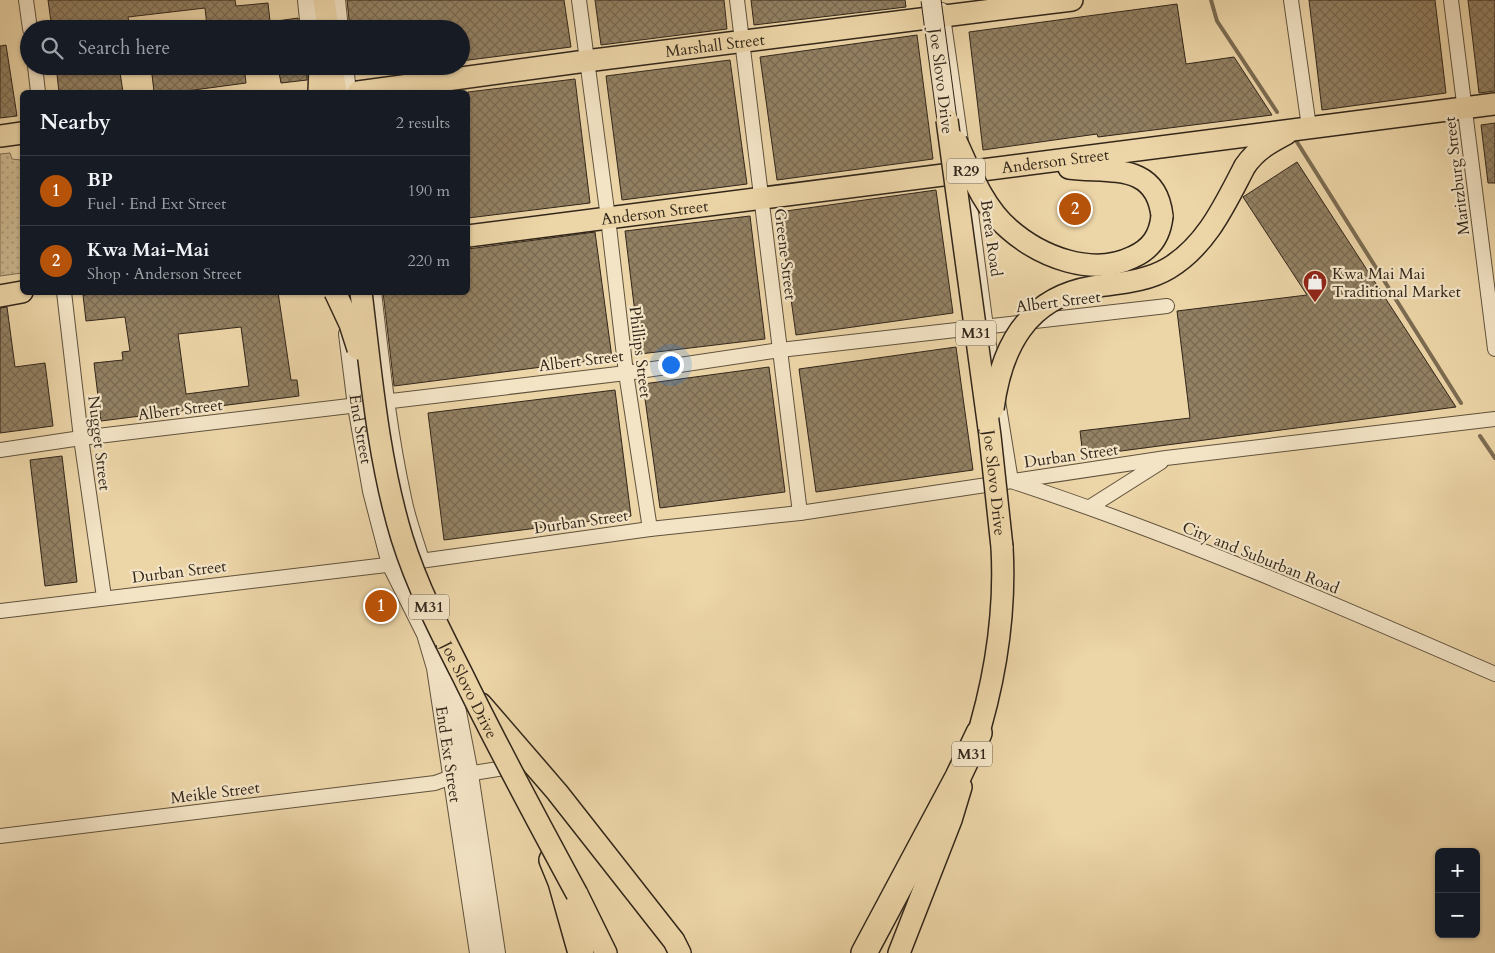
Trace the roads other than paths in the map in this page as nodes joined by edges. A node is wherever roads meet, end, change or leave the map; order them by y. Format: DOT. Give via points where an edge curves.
graph roads {
  1 [pos="26,0"];
  2 [pos="307,0"];
  3 [pos="320,0"];
  4 [pos="324,0"];
  5 [pos="336,0"];
  6 [pos="579,0"];
  7 [pos="737,0"];
  8 [pos="1072,0"];
  9 [pos="1291,0"];
  10 [pos="1451,0"];
  11 [pos="938,6"];
  12 [pos="29,20"];
  13 [pos="309,20"];
  14 [pos="320,20"];
  15 [pos="327,20"];
  16 [pos="338,20"];
  17 [pos="743,41"];
  18 [pos="586,61"];
  19 [pos="36,75"];
  20 [pos="316,75"];
  21 [pos="319,75"];
  22 [pos="333,75"];
  23 [pos="345,75"];
  24 [pos="38,90"];
  25 [pos="318,90"];
  26 [pos="318,90"];
  27 [pos="336,90"];
  28 [pos="347,90"];
  29 [pos="373,90"];
  30 [pos="1495,104"];
  31 [pos="1465,107"];
  32 [pos="946,120"];
  33 [pos="1303,128"];
  34 [pos="20,133"];
  35 [pos="0,136"];
  36 [pos="1030,164"];
  37 [pos="965,171"];
  38 [pos="762,198"];
  39 [pos="608,218"];
  40 [pos="470,236"];
  41 [pos="1489,260"];
  42 [pos="20,292"];
  43 [pos="64,295"];
  44 [pos="336,295"];
  45 [pos="344,295"];
  46 [pos="361,295"];
  47 [pos="372,295"];
  48 [pos="0,296"];
  49 [pos="1167,306"];
  50 [pos="986,327"];
  51 [pos="1495,349"];
  52 [pos="780,350"];
  53 [pos="626,373"];
  54 [pos="373,405"];
  55 [pos="1495,419"];
  56 [pos="990,436"];
  57 [pos="81,438"];
  58 [pos="0,450"];
  59 [pos="1166,458"];
  60 [pos="1011,481"];
  61 [pos="1090,507"];
  62 [pos="800,513"];
  63 [pos="650,529"];
  64 [pos="420,561"];
  65 [pos="391,564"];
  66 [pos="104,597"];
  67 [pos="0,611"];
  68 [pos="450,668"];
  69 [pos="1495,674"];
  70 [pos="978,733"];
  71 [pos="537,768"];
  72 [pos="462,779"];
  73 [pos="527,801"];
  74 [pos="0,836"];
  75 [pos="480,953"];
  76 [pos="496,953"];
  77 [pos="581,953"];
  78 [pos="606,953"];
  79 [pos="680,953"];
  80 [pos="864,953"];
  81 [pos="900,953"];
  1 -- 12 [label="street"];
  2 -- 13 [label="street"];
  3 -- 14 [label="main road"];
  4 -- 15 [label="main road"];
  5 -- 16 [label="street"];
  6 -- 18 [label="street, Phillips Street"];
  7 -- 17 [label="street, Greene Street"];
  8 -- 11 [label="main road, Marshall Street"];
  9 -- 33 [label="street"];
  10 -- 31 [label="street, Maritzburg Street"];
  11 -- 17 [label="main road, Marshall Street"];
  11 -- 32 [label="main road, Joe Slovo Drive / M31, bridge"];
  11 -- 37 [label="street, Berea Road"];
  17 -- 18 [label="main road, Marshall Street"];
  17 -- 38 [label="street, Greene Street"];
  18 -- 29 [label="main road, Marshall Street"];
  18 -- 39 [label="street, Phillips Street"];
  19 -- 24 [label="street"];
  20 -- 25 [label="street"];
  21 -- 26 [label="main road"];
  22 -- 27 [label="main road"];
  23 -- 28 [label="street"];
  30 -- 31 [label="main road, Anderson Street / R29"];
  31 -- 33 [label="main road, Anderson Street / R29"];
  31 -- 41 [label="street, Maritzburg Street"];
  32 -- 36 [label="main road, bridge" via="982,195 1008,229 1043,252 1086,265 1106,265 1126,261 1148,248 1157,237 1161,228 1161,203 1151,185 1140,177"];
  32 -- 56 [label="main road, Joe Slovo Drive / M31, bridge"];
  33 -- 36 [label="main road, Anderson Street / R29"];
  33 -- 56 [label="main road, bridge" via="1266,145 1251,157 1212,226 1184,258 1167,269 1135,281 1069,293 1027,321 1008,350 1000,370"];
  34 -- 35 [label="main road"];
  36 -- 37 [label="main road, Anderson Street / R29"];
  37 -- 38 [label="main road, Anderson Street / R29"];
  37 -- 50 [label="street, Berea Road"];
  38 -- 39 [label="main road, Anderson Street / R29"];
  38 -- 52 [label="street, Greene Street"];
  39 -- 40 [label="main road, Anderson Street / R29"];
  39 -- 53 [label="street, Phillips Street"];
  41 -- 51 [label="street, Maritzburg Street"];
  42 -- 48 [label="main road"];
  43 -- 57 [label="street, Nugget Street"];
  44 -- 54 [label="main road, bridge" via="350,324"];
  45 -- 54 [label="street, End Street"];
  46 -- 54 [label="main road, Joe Slovo Drive / M31, bridge"];
  47 -- 54 [label="street, End Street"];
  49 -- 50 [label="street, Albert Street"];
  50 -- 52 [label="street, Albert Street"];
  50 -- 60 [label="street, Berea Road"];
  52 -- 53 [label="street, Albert Street"];
  52 -- 62 [label="street, Greene Street"];
  53 -- 54 [label="street, Albert Street"];
  53 -- 63 [label="street, Phillips Street"];
  54 -- 57 [label="street, Albert Street"];
  54 -- 64 [label="street, End Street"];
  54 -- 65 [label="street, End Street" via="372,492"];
  54 -- 73 [label="main road, Joe Slovo Drive / M31, bridge" via="402,538 418,580 431,613"];
  55 -- 59 [label="street, Durban Street"];
  56 -- 70 [label="main road, Joe Slovo Drive / M31, bridge" via="1004,582 999,648"];
  57 -- 58 [label="street, Albert Street"];
  57 -- 66 [label="street, Nugget Street"];
  59 -- 60 [label="street, Durban Street"];
  59 -- 61 [label="street, Durban Street"];
  60 -- 61 [label="street, City and Suburban Road"];
  60 -- 62 [label="street, Durban Street"];
  61 -- 69 [label="street, City and Suburban Road"];
  62 -- 63 [label="street, Durban Street"];
  63 -- 64 [label="street, Durban Street"];
  64 -- 65 [label="street, Durban Street"];
  64 -- 68 [label="street, End Ext Street"];
  65 -- 66 [label="street, Durban Street"];
  65 -- 72 [label="street, End Ext Street" via="432,649"];
  66 -- 67 [label="street, Durban Street"];
  68 -- 71 [label="main road"];
  68 -- 72 [label="street, End Ext Street"];
  70 -- 80 [label="highway" via="954,785"];
  70 -- 81 [label="main road, Joe Slovo Drive / M31" via="951,820"];
  71 -- 72 [label="street, Meikle Street"];
  71 -- 79 [label="main road" via="674,941"];
  72 -- 74 [label="street, Meikle Street"];
  72 -- 75 [label="street, End Ext Street"];
  72 -- 76 [label="street, End Ext Street"];
  73 -- 77 [label="highway, bridge" via="561,882"];
  73 -- 78 [label="main road, Joe Slovo Drive / M31, bridge"];
}
